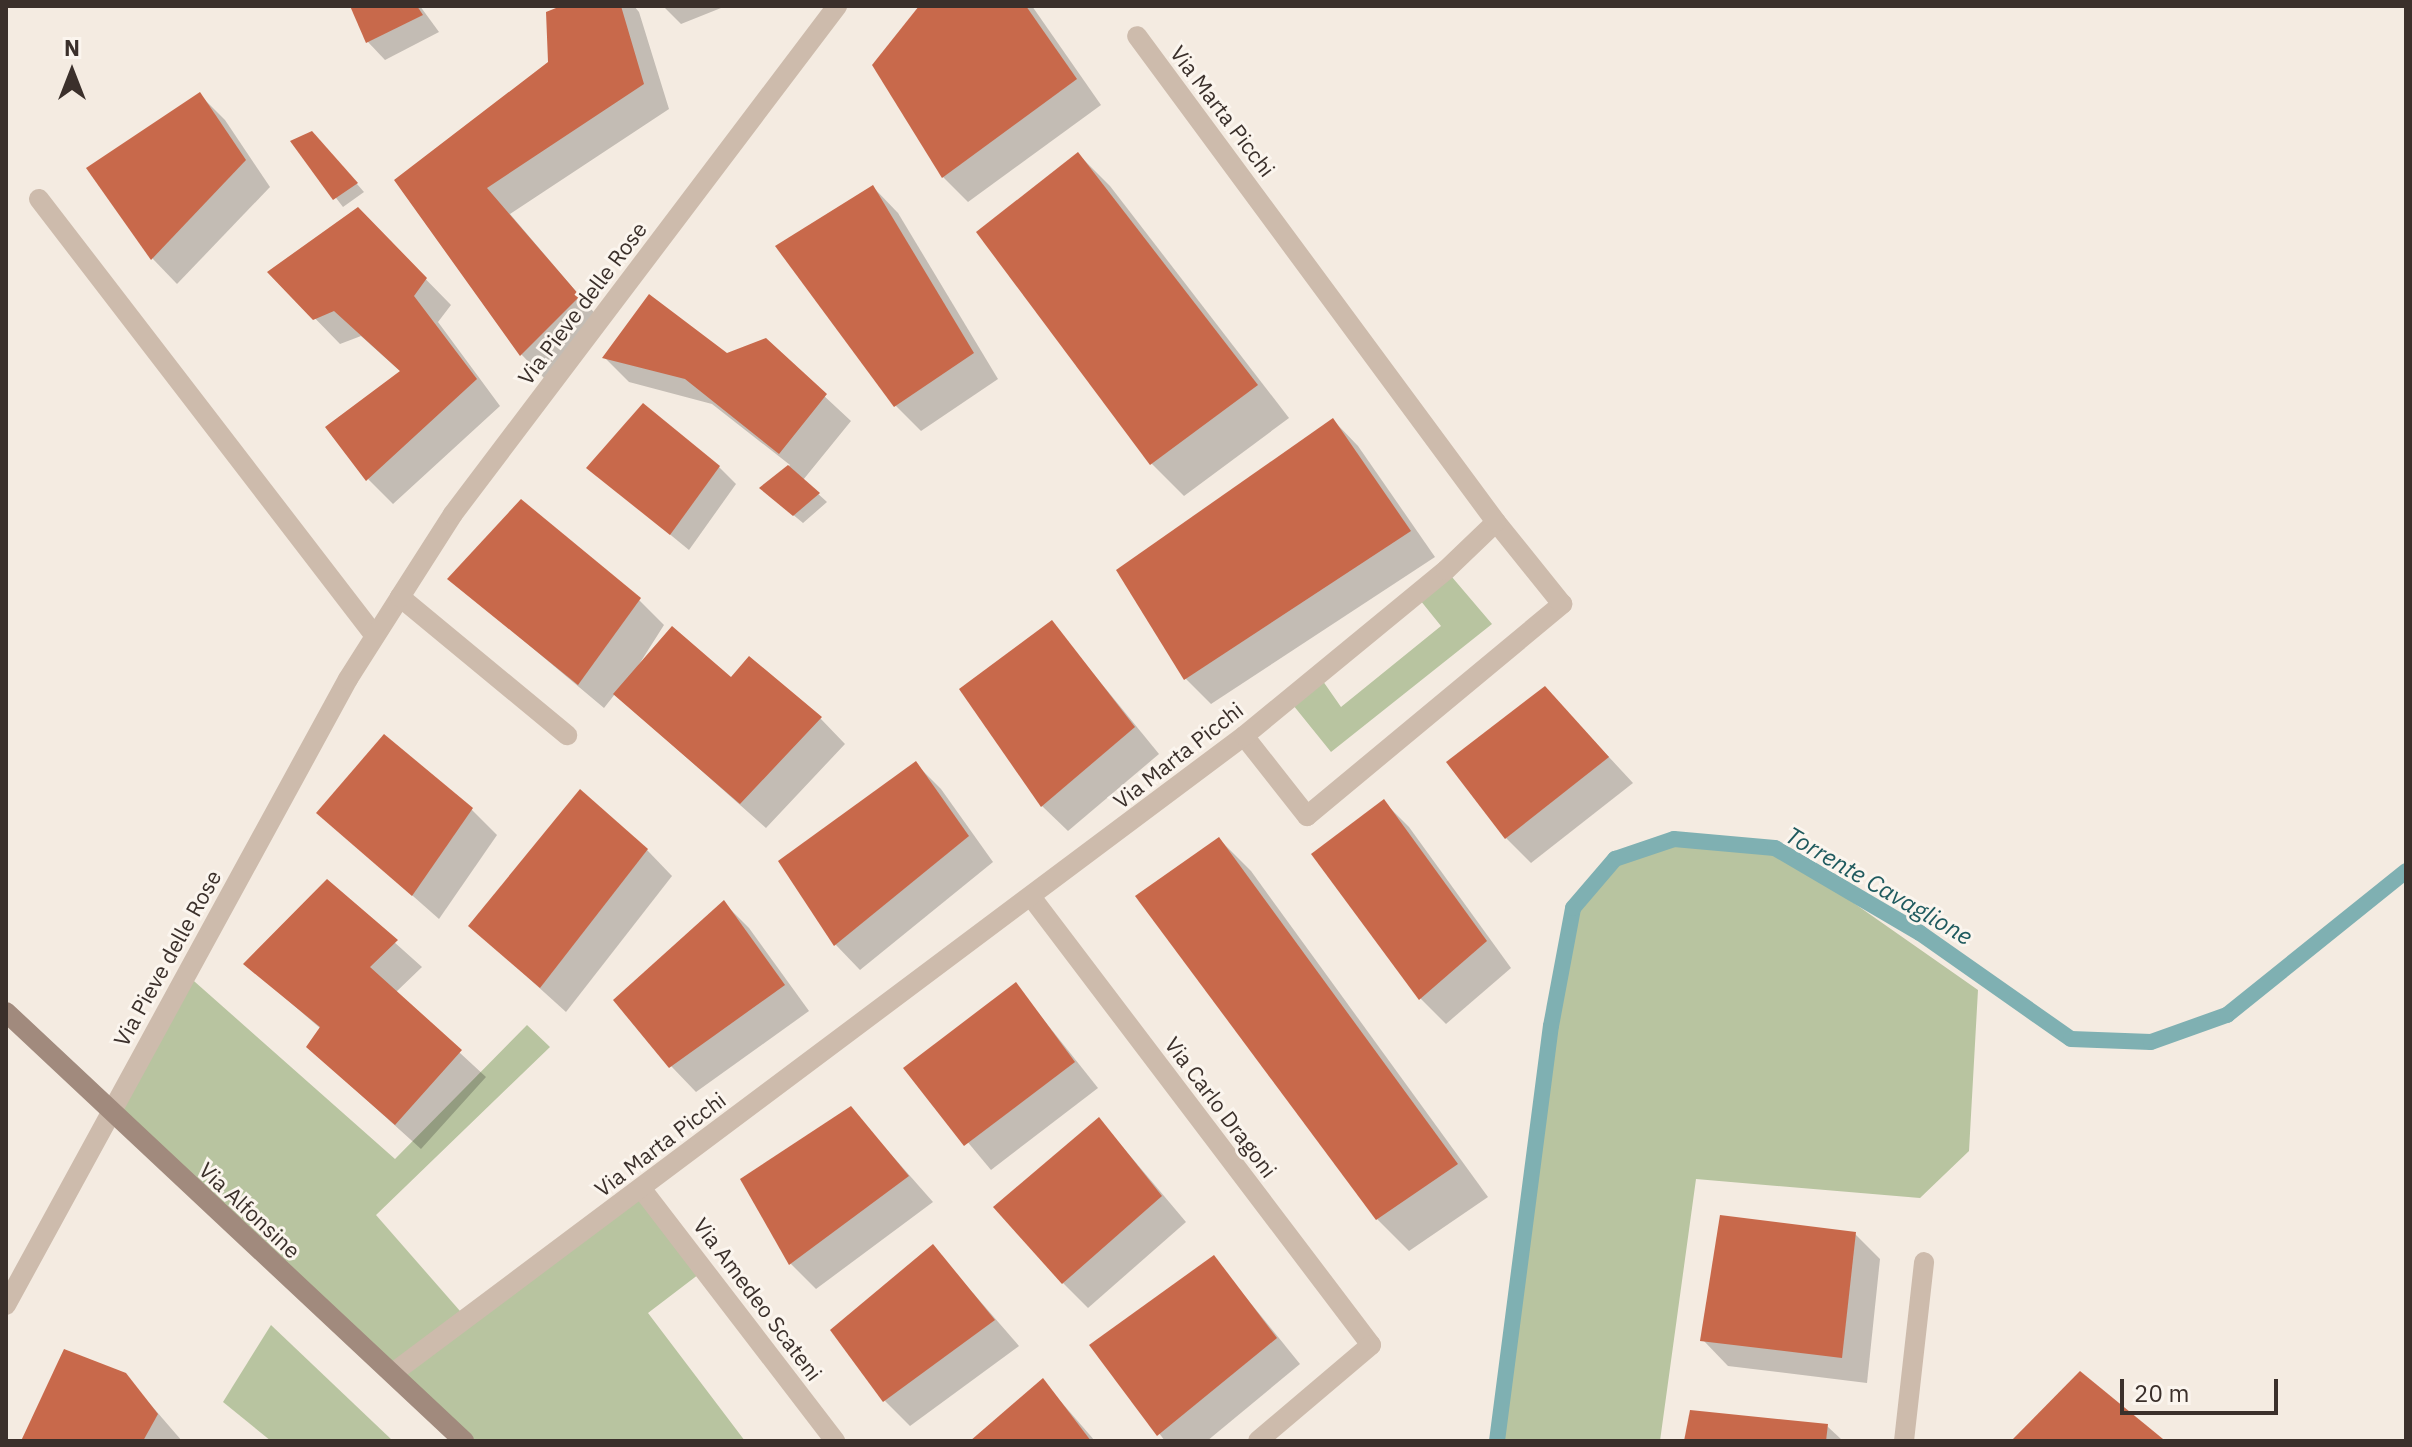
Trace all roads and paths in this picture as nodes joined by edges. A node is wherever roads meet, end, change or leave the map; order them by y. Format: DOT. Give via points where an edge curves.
graph roads {
  1 [pos="837,6"];
  2 [pos="1137,36"];
  3 [pos="39,199"];
  4 [pos="1496,522"];
  5 [pos="400,597"];
  6 [pos="375,636"];
  7 [pos="567,735"];
  8 [pos="1244,736"];
  9 [pos="1032,898"];
  10 [pos="6,1012"];
  11 [pos="109,1113"];
  12 [pos="641,1188"];
  13 [pos="1924,1262"];
  14 [pos="6,1305"];
  15 [pos="393,1373"];
  16 [pos="464,1441"];
  17 [pos="835,1441"];
  18 [pos="1258,1441"];
  19 [pos="1904,1441"];
  1 -- 5 [label="street, Via Pieve delle Rose" via="453,514"];
  2 -- 4 [label="street, Via Marta Picchi"];
  3 -- 6 [label="street"];
  4 -- 8 [label="street, Via Marta Picchi" via="1446,570"];
  4 -- 8 [label="street" via="1562,604 1307,816"];
  5 -- 6 [label="street, Via Pieve delle Rose"];
  5 -- 7 [label="street"];
  6 -- 11 [label="street, Via Pieve delle Rose"];
  8 -- 9 [label="street, Via Marta Picchi"];
  9 -- 12 [label="street, Via Marta Picchi"];
  9 -- 18 [label="street, Via Carlo Dragoni" via="1371,1345"];
  10 -- 11 [label="main road, Via Alfonsine"];
  11 -- 14 [label="street, Via Pieve delle Rose"];
  11 -- 15 [label="main road, Via Alfonsine"];
  12 -- 15 [label="street, Via Marta Picchi"];
  12 -- 17 [label="street, Via Amedeo Scateni"];
  13 -- 19 [label="street"];
  15 -- 16 [label="main road, Via Alfonsine"];
}
